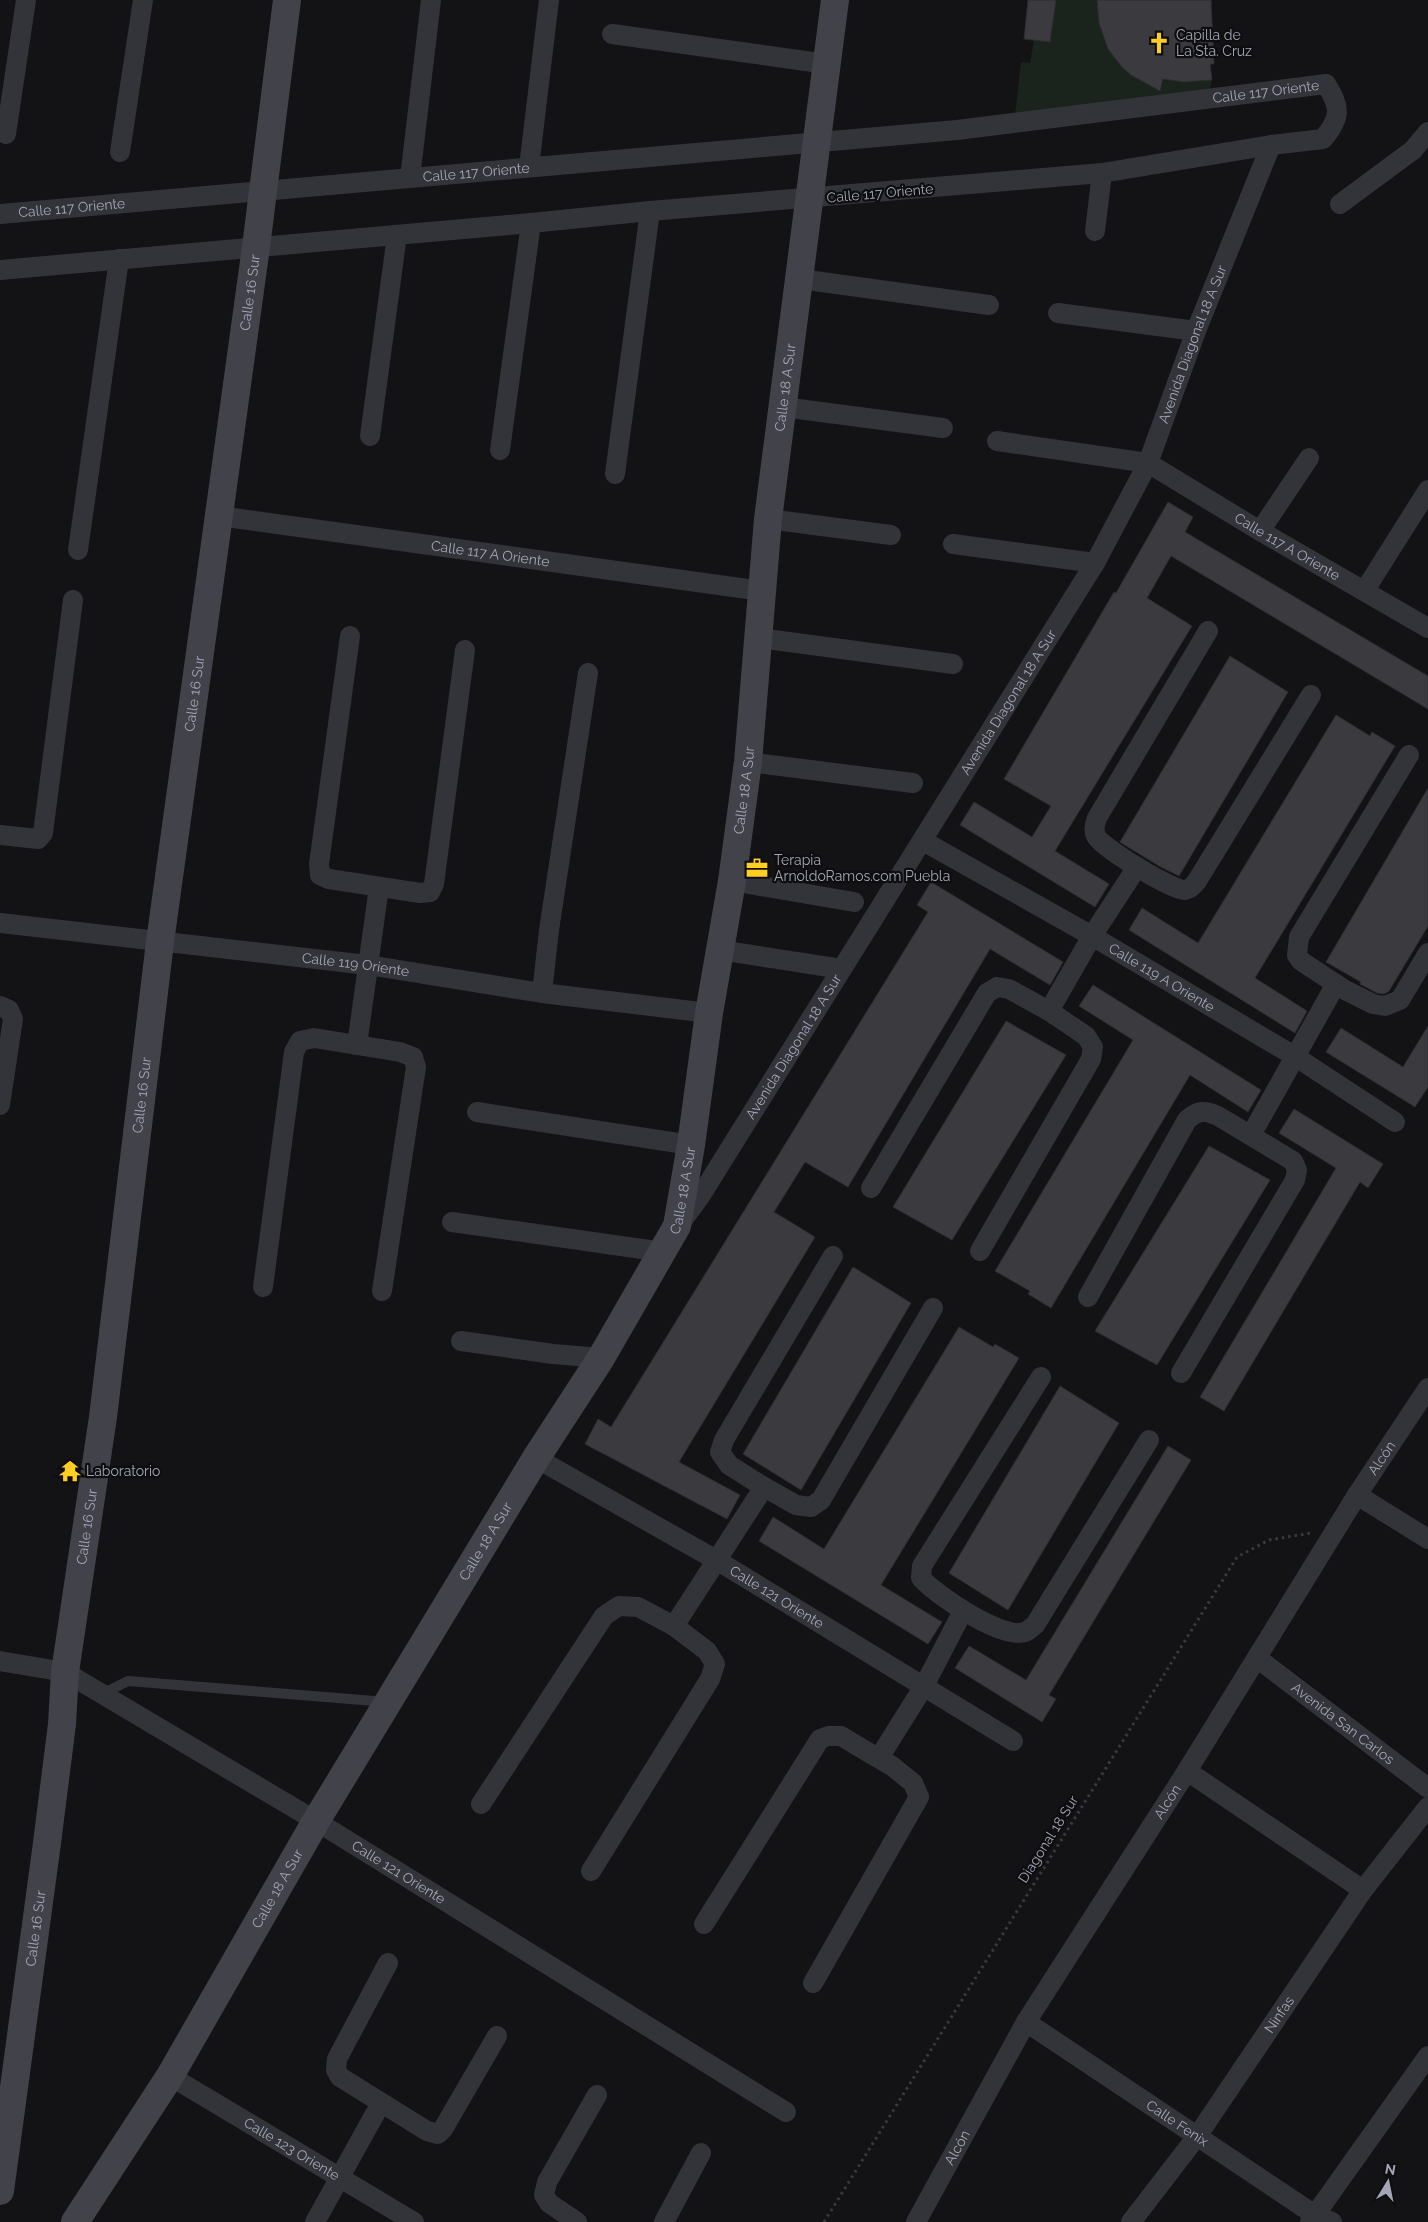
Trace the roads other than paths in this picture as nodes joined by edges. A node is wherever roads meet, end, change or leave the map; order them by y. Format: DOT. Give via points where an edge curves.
graph roads {
  1 [pos="26,0"];
  2 [pos="143,0"];
  3 [pos="288,0"];
  4 [pos="431,0"];
  5 [pos="549,0"];
  6 [pos="835,0"];
  7 [pos="612,34"];
  8 [pos="827,64"];
  9 [pos="1428,132"];
  10 [pos="6,134"];
  11 [pos="818,142"];
  12 [pos="1271,145"];
  13 [pos="120,152"];
  14 [pos="529,167"];
  15 [pos="1102,173"];
  16 [pos="410,178"];
  17 [pos="263,191"];
  18 [pos="811,199"];
  19 [pos="1340,204"];
  20 [pos="650,211"];
  21 [pos="0,214"];
  22 [pos="531,224"];
  23 [pos="1095,231"];
  24 [pos="397,235"];
  25 [pos="256,247"];
  26 [pos="119,259"];
  27 [pos="0,270"];
  28 [pos="800,280"];
  29 [pos="989,305"];
  30 [pos="1058,313"];
  31 [pos="1196,331"];
  32 [pos="783,407"];
  33 [pos="944,428"];
  34 [pos="370,436"];
  35 [pos="997,441"];
  36 [pos="500,450"];
  37 [pos="1309,458"];
  38 [pos="1148,463"];
  39 [pos="615,474"];
  40 [pos="1428,490"];
  41 [pos="219,516"];
  42 [pos="768,519"];
  43 [pos="1260,531"];
  44 [pos="891,535"];
  45 [pos="953,544"];
  46 [pos="78,550"];
  47 [pos="1095,563"];
  48 [pos="1365,590"];
  49 [pos="762,591"];
  50 [pos="73,600"];
  51 [pos="1428,628"];
  52 [pos="1208,631"];
  53 [pos="350,636"];
  54 [pos="759,638"];
  55 [pos="464,650"];
  56 [pos="953,664"];
  57 [pos="588,673"];
  58 [pos="1311,695"];
  59 [pos="1409,754"];
  60 [pos="748,762"];
  61 [pos="913,782"];
  62 [pos="0,835"];
  63 [pos="923,841"];
  64 [pos="1137,867"];
  65 [pos="732,881"];
  66 [pos="378,887"];
  67 [pos="854,902"];
  68 [pos="0,923"];
  69 [pos="1092,936"];
  70 [pos="160,942"];
  71 [pos="720,950"];
  72 [pos="1428,953"];
  73 [pos="368,965"];
  74 [pos="842,969"];
  75 [pos="1336,984"];
  76 [pos="542,993"];
  77 [pos="0,1006"];
  78 [pos="1049,1011"];
  79 [pos="709,1013"];
  80 [pos="357,1045"];
  81 [pos="1296,1057"];
  82 [pos="0,1105"];
  83 [pos="477,1112"];
  84 [pos="1395,1122"];
  85 [pos="1251,1135"];
  86 [pos="691,1145"];
  87 [pos="871,1188"];
  88 [pos="452,1222"];
  89 [pos="677,1226"];
  90 [pos="980,1251"];
  91 [pos="664,1252"];
  92 [pos="833,1256"];
  93 [pos="263,1287"];
  94 [pos="382,1291"];
  95 [pos="1088,1298"];
  96 [pos="933,1308"];
  97 [pos="461,1341"];
  98 [pos="602,1358"];
  99 [pos="1181,1373"];
  100 [pos="1041,1377"];
  101 [pos="1428,1388"];
  102 [pos="1149,1440"];
  103 [pos="536,1458"];
  104 [pos="764,1487"];
  105 [pos="1357,1495"];
  106 [pos="1428,1539"];
  107 [pos="718,1561"];
  108 [pos="963,1611"];
  109 [pos="674,1626"];
  110 [pos="1257,1658"];
  111 [pos="0,1661"];
  112 [pos="65,1672"];
  113 [pos="924,1686"];
  114 [pos="102,1694"];
  115 [pos="388,1702"];
  116 [pos="1013,1741"];
  117 [pos="879,1758"];
  118 [pos="1187,1771"];
  119 [pos="1428,1788"];
  120 [pos="481,1804"];
  121 [pos="1428,1807"];
  122 [pos="316,1820"];
  123 [pos="591,1871"];
  124 [pos="1363,1890"];
  125 [pos="704,1924"];
  126 [pos="388,1963"];
  127 [pos="813,1983"];
  128 [pos="1026,2022"];
  129 [pos="497,2036"];
  130 [pos="1428,2056"];
  131 [pos="170,2076"];
  132 [pos="597,2095"];
  133 [pos="381,2103"];
  134 [pos="786,2112"];
  135 [pos="1198,2135"];
  136 [pos="701,2153"];
  137 [pos="341,2177"];
  138 [pos="0,2191"];
  139 [pos="1319,2220"];
  140 [pos="75,2222"];
  141 [pos="315,2222"];
  142 [pos="414,2222"];
  143 [pos="576,2222"];
  144 [pos="664,2222"];
  145 [pos="916,2222"];
  146 [pos="1131,2222"];
  1 -- 10 [label="street"];
  2 -- 13 [label="street"];
  3 -- 17 [label="street, Calle 16 Sur"];
  4 -- 16 [label="street"];
  5 -- 14 [label="street"];
  6 -- 8 [label="street, Calle 18 A Sur"];
  7 -- 8 [label="street"];
  8 -- 11 [label="street, Calle 18 A Sur"];
  9 -- 19 [label="street" via="1413,150"];
  11 -- 12 [label="street, Calle 117 Oriente" via="957,130 1326,84 1337,100 1335,125 1323,139"];
  11 -- 14 [label="street, Calle 117 Oriente"];
  11 -- 18 [label="street, Calle 18 A Sur"];
  12 -- 15 [label="street, Calle 117 Oriente"];
  12 -- 31 [label="street, Avenida Diagonal 18 A Sur"];
  14 -- 16 [label="street, Calle 117 Oriente"];
  15 -- 18 [label="street, Calle 117 Oriente"];
  15 -- 23 [label="street"];
  16 -- 17 [label="street, Calle 117 Oriente"];
  17 -- 21 [label="street, Calle 117 Oriente"];
  17 -- 25 [label="street, Calle 16 Sur"];
  18 -- 20 [label="street, Calle 117 Oriente"];
  18 -- 28 [label="street, Calle 18 A Sur"];
  20 -- 22 [label="street, Calle 117 Oriente"];
  20 -- 39 [label="street"];
  22 -- 24 [label="street, Calle 117 Oriente"];
  22 -- 36 [label="street"];
  24 -- 25 [label="street, Calle 117 Oriente"];
  24 -- 34 [label="street"];
  25 -- 26 [label="street, Calle 117 Oriente"];
  25 -- 41 [label="street, Calle 16 Sur"];
  26 -- 27 [label="street, Calle 117 Oriente"];
  26 -- 46 [label="street"];
  28 -- 29 [label="street"];
  28 -- 32 [label="street, Calle 18 A Sur"];
  30 -- 31 [label="street"];
  31 -- 38 [label="street, Avenida Diagonal 18 A Sur"];
  32 -- 33 [label="street"];
  32 -- 42 [label="street, Calle 18 A Sur"];
  35 -- 38 [label="street"];
  37 -- 43 [label="street"];
  38 -- 43 [label="street, Calle 117 A Oriente"];
  38 -- 47 [label="street, Avenida Diagonal 18 A Sur"];
  40 -- 48 [label="street"];
  41 -- 49 [label="street, Calle 117 A Oriente"];
  41 -- 70 [label="street, Calle 16 Sur"];
  42 -- 44 [label="street"];
  42 -- 49 [label="street, Calle 18 A Sur"];
  43 -- 48 [label="street, Calle 117 A Oriente"];
  45 -- 47 [label="street"];
  47 -- 63 [label="street, Avenida Diagonal 18 A Sur"];
  48 -- 51 [label="street, Calle 117 A Oriente"];
  49 -- 54 [label="street, Calle 18 A Sur"];
  50 -- 62 [label="street" via="43,833 38,839"];
  52 -- 64 [label="street" via="1097,818 1096,838"];
  53 -- 66 [label="street" via="320,875"];
  54 -- 56 [label="street"];
  54 -- 60 [label="street, Calle 18 A Sur"];
  55 -- 66 [label="street" via="434,884 430,892 420,893"];
  57 -- 76 [label="street"];
  58 -- 64 [label="street" via="1191,887 1184,890 1174,887"];
  59 -- 75 [label="street" via="1300,937 1297,955 1301,961"];
  60 -- 61 [label="street"];
  60 -- 65 [label="street, Calle 18 A Sur"];
  63 -- 69 [label="street, Calle 119 A Oriente"];
  63 -- 74 [label="street, Avenida Diagonal 18 A Sur"];
  64 -- 69 [label="street"];
  65 -- 67 [label="street"];
  65 -- 71 [label="street, Calle 18 A Sur"];
  66 -- 73 [label="street"];
  68 -- 70 [label="street, Calle 119 Oriente"];
  69 -- 78 [label="street"];
  69 -- 81 [label="street, Calle 119 A Oriente"];
  70 -- 73 [label="street, Calle 119 Oriente"];
  70 -- 112 [label="street, Calle 16 Sur" via="103,1417"];
  71 -- 74 [label="street"];
  71 -- 79 [label="street, Calle 18 A Sur"];
  72 -- 75 [label="street" via="1400,1000 1392,1004 1373,1004"];
  73 -- 76 [label="street, Calle 119 Oriente"];
  73 -- 80 [label="street"];
  74 -- 89 [label="street, Avenida Diagonal 18 A Sur" via="701,1195"];
  75 -- 81 [label="street"];
  76 -- 79 [label="street, Calle 119 Oriente"];
  77 -- 82 [label="street" via="9,1010 13,1019"];
  78 -- 87 [label="street" via="1009,989 997,988 987,993"];
  78 -- 90 [label="street" via="1086,1036 1093,1047 1091,1059"];
  79 -- 86 [label="street, Calle 18 A Sur"];
  80 -- 93 [label="street" via="314,1038 300,1041 294,1052"];
  80 -- 94 [label="street" via="413,1057 416,1068"];
  81 -- 84 [label="street, Calle 119 A Oriente"];
  81 -- 85 [label="street"];
  83 -- 86 [label="street"];
  85 -- 95 [label="street" via="1208,1111 1195,1112 1187,1120"];
  85 -- 99 [label="street" via="1293,1161 1297,1170 1295,1180"];
  86 -- 89 [label="street, Calle 18 A Sur"];
  88 -- 91 [label="street"];
  89 -- 91 [label="street, Calle 18 A Sur"];
  91 -- 98 [label="street, Calle 18 A Sur"];
  92 -- 104 [label="street" via="724,1440 720,1452 729,1464"];
  96 -- 104 [label="street" via="821,1500 811,1507 796,1505"];
  97 -- 98 [label="street"];
  98 -- 103 [label="street, Calle 18 A Sur"];
  100 -- 108 [label="street" via="922,1566 921,1578 928,1587"];
  101 -- 105 [label="street, Alcón"];
  102 -- 108 [label="street" via="1035,1625 1025,1632 1008,1631"];
  103 -- 107 [label="street, Calle 121 Oriente"];
  103 -- 115 [label="street, Calle 18 A Sur"];
  104 -- 107 [label="street"];
  105 -- 106 [label="street"];
  105 -- 110 [label="street, Alcón"];
  107 -- 109 [label="street"];
  107 -- 113 [label="street, Calle 121 Oriente"];
  108 -- 113 [label="street"];
  109 -- 120 [label="street" via="638,1607 619,1606 604,1616"];
  109 -- 123 [label="street" via="706,1651 715,1664 710,1679"];
  110 -- 118 [label="street, Alcón"];
  110 -- 119 [label="street, Avenida San Carlos"];
  111 -- 112 [label="street, Calle 121 Oriente"];
  112 -- 114 [label="street, Calle 121 Oriente"];
  112 -- 138 [label="street, Calle 16 Sur" via="62,1724"];
  113 -- 116 [label="street, Calle 121 Oriente"];
  113 -- 117 [label="street"];
  114 -- 115 [label="lane" via="128,1681"];
  114 -- 122 [label="street, Calle 121 Oriente"];
  115 -- 122 [label="street, Calle 18 A Sur"];
  117 -- 125 [label="street" via="841,1736 820,1739"];
  117 -- 127 [label="street" via="913,1783 920,1797"];
  118 -- 124 [label="street"];
  118 -- 128 [label="street, Alcón"];
  121 -- 124 [label="street, Ninfas"];
  122 -- 131 [label="street, Calle 18 A Sur"];
  122 -- 134 [label="street, Calle 121 Oriente"];
  124 -- 135 [label="street, Ninfas"];
  126 -- 133 [label="street" via="337,2059 336,2070 340,2077"];
  128 -- 135 [label="street, Calle Fenix"];
  128 -- 145 [label="street, Alcón"];
  129 -- 133 [label="street" via="438,2134 427,2131"];
  130 -- 139 [label="street"];
  131 -- 137 [label="street, Calle 123 Oriente"];
  131 -- 140 [label="street, Calle 18 A Sur"];
  132 -- 143 [label="street" via="546,2182 544,2195 549,2203"];
  133 -- 137 [label="street"];
  135 -- 139 [label="street, Calle Fenix"];
  135 -- 146 [label="street, Ninfas"];
  136 -- 144 [label="street"];
  137 -- 141 [label="street"];
  137 -- 142 [label="street, Calle 123 Oriente"];
}
